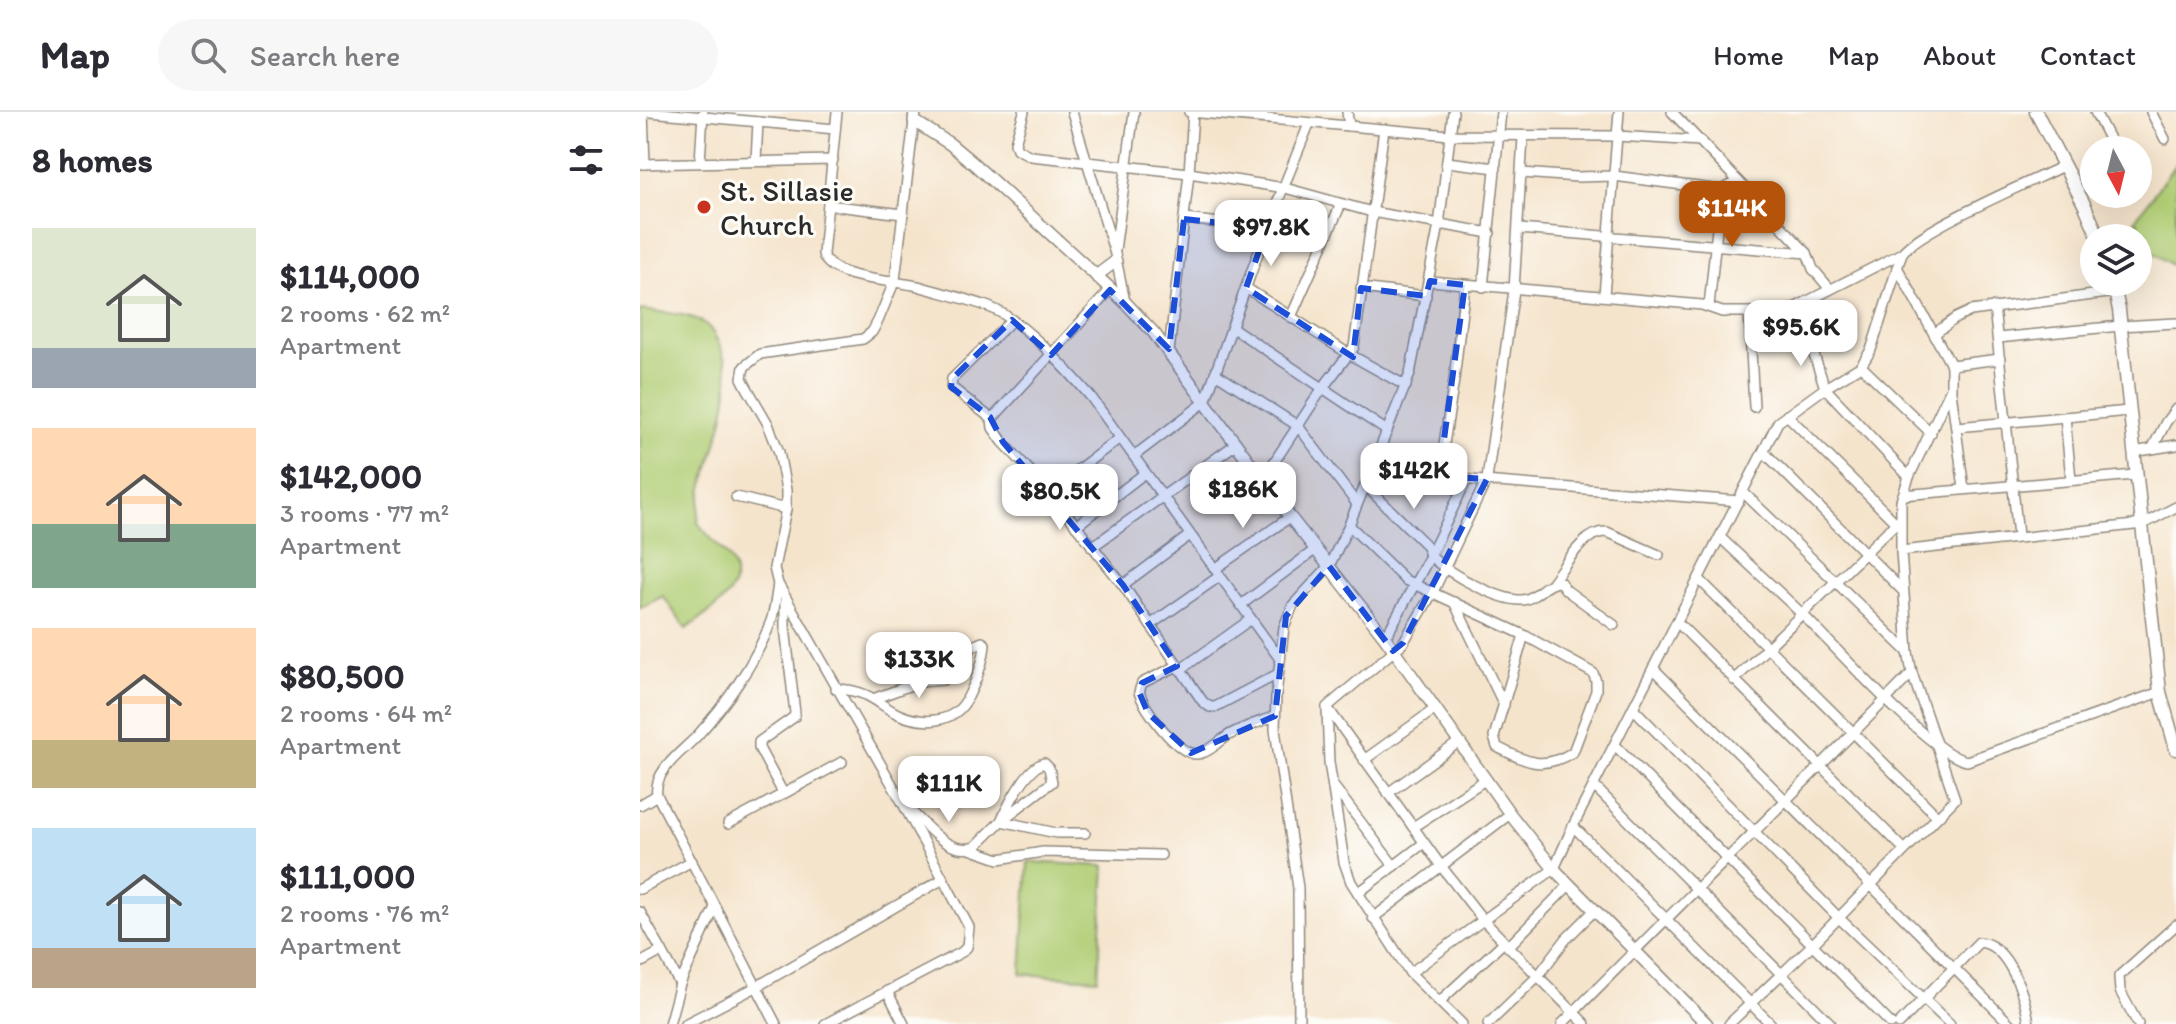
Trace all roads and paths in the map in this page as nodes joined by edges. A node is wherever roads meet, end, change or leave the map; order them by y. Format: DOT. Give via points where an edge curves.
graph roads {
  1 [pos="643,112"];
  2 [pos="650,112"];
  3 [pos="837,112"];
  4 [pos="1024,112"];
  5 [pos="1072,112"];
  6 [pos="1134,112"];
  7 [pos="1191,112"];
  8 [pos="1347,112"];
  9 [pos="1453,112"];
  10 [pos="1501,112"];
  11 [pos="1619,112"];
  12 [pos="1672,112"];
  13 [pos="2036,112"];
  14 [pos="2095,112"];
  15 [pos="2151,112"];
  16 [pos="703,114"];
  17 [pos="915,116"];
  18 [pos="758,122"];
  19 [pos="1309,124"];
  20 [pos="1349,126"];
  21 [pos="835,129"];
  22 [pos="1384,129"];
  23 [pos="1450,135"];
  24 [pos="1616,136"];
  25 [pos="2108,136"];
  26 [pos="1498,137"];
  27 [pos="1523,137"];
  28 [pos="2165,139"];
  29 [pos="1701,141"];
  30 [pos="833,160"];
  31 [pos="756,161"];
  32 [pos="700,162"];
  33 [pos="1447,162"];
  34 [pos="1087,163"];
  35 [pos="643,164"];
  36 [pos="2063,166"];
  37 [pos="1127,167"];
  38 [pos="1496,168"];
  39 [pos="1189,173"];
  40 [pos="1522,173"];
  41 [pos="1614,176"];
  42 [pos="1738,182"];
  43 [pos="1285,188"];
  44 [pos="1721,190"];
  45 [pos="1341,204"];
  46 [pos="828,205"];
  47 [pos="1372,212"];
  48 [pos="903,214"];
  49 [pos="1184,219"];
  50 [pos="2092,224"];
  51 [pos="1439,225"];
  52 [pos="1267,228"];
  53 [pos="1519,229"];
  54 [pos="1490,233"];
  55 [pos="1610,236"];
  56 [pos="1716,245"];
  57 [pos="1807,253"];
  58 [pos="1902,253"];
  59 [pos="1116,258"];
  60 [pos="1897,267"];
  61 [pos="1096,276"];
  62 [pos="895,280"];
  63 [pos="1430,281"];
  64 [pos="1465,285"];
  65 [pos="1483,287"];
  66 [pos="1246,288"];
  67 [pos="1361,288"];
  68 [pos="1830,289"];
  69 [pos="1110,290"];
  70 [pos="1514,290"];
  71 [pos="2080,293"];
  72 [pos="1604,295"];
  73 [pos="1426,296"];
  74 [pos="2115,296"];
  75 [pos="1125,302"];
  76 [pos="1709,306"];
  77 [pos="1994,307"];
  78 [pos="1749,313"];
  79 [pos="1291,317"];
  80 [pos="1012,320"];
  81 [pos="2176,323"];
  82 [pos="2120,326"];
  83 [pos="1233,328"];
  84 [pos="1934,334"];
  85 [pos="1808,337"];
  86 [pos="1998,338"];
  87 [pos="1169,352"];
  88 [pos="1349,354"];
  89 [pos="1051,355"];
  90 [pos="2000,359"];
  91 [pos="1951,365"];
  92 [pos="1861,366"];
  93 [pos="1215,373"];
  94 [pos="1406,386"];
  95 [pos="1825,388"];
  96 [pos="1951,388"];
  97 [pos="1322,389"];
  98 [pos="1205,402"];
  99 [pos="1754,407"];
  100 [pos="2176,409"];
  101 [pos="2129,411"];
  102 [pos="1787,415"];
  103 [pos="2065,417"];
  104 [pos="992,419"];
  105 [pos="2006,422"];
  106 [pos="1298,426"];
  107 [pos="1957,427"];
  108 [pos="1387,431"];
  109 [pos="1931,433"];
  110 [pos="1120,438"];
  111 [pos="1236,444"];
  112 [pos="2176,445"];
  113 [pos="2152,449"];
  114 [pos="1764,452"];
  115 [pos="2133,452"];
  116 [pos="1134,456"];
  117 [pos="1370,472"];
  118 [pos="1145,473"];
  119 [pos="2135,475"];
  120 [pos="1439,476"];
  121 [pos="1909,477"];
  122 [pos="1263,479"];
  123 [pos="1467,479"];
  124 [pos="1487,479"];
  125 [pos="2071,479"];
  126 [pos="1365,485"];
  127 [pos="2013,485"];
  128 [pos="1964,489"];
  129 [pos="1049,491"];
  130 [pos="1903,495"];
  131 [pos="1162,496"];
  132 [pos="736,497"];
  133 [pos="1742,497"];
  134 [pos="1357,504"];
  135 [pos="2176,507"];
  136 [pos="786,509"];
  137 [pos="1290,517"];
  138 [pos="1898,521"];
  139 [pos="2143,524"];
  140 [pos="1349,525"];
  141 [pos="1076,526"];
  142 [pos="1190,535"];
  143 [pos="2018,536"];
  144 [pos="1721,538"];
  145 [pos="1092,547"];
  146 [pos="1316,549"];
  147 [pos="1901,551"];
  148 [pos="1864,552"];
  149 [pos="1659,555"];
  150 [pos="1430,556"];
  151 [pos="1444,565"];
  152 [pos="1329,566"];
  153 [pos="1218,573"];
  154 [pos="1700,580"];
  155 [pos="1552,582"];
  156 [pos="1835,583"];
  157 [pos="778,584"];
  158 [pos="1123,585"];
  159 [pos="1414,585"];
  160 [pos="1902,590"];
  161 [pos="1433,592"];
  162 [pos="785,597"];
  163 [pos="1454,602"];
  164 [pos="1241,605"];
  165 [pos="1802,614"];
  166 [pos="1251,619"];
  167 [pos="1677,622"];
  168 [pos="1150,625"];
  169 [pos="1614,625"];
  170 [pos="1524,635"];
  171 [pos="1384,636"];
  172 [pos="1768,648"];
  173 [pos="1393,651"];
  174 [pos="1908,652"];
  175 [pos="1280,659"];
  176 [pos="1179,668"];
  177 [pos="1653,668"];
  178 [pos="1912,673"];
  179 [pos="1278,674"];
  180 [pos="1734,680"];
  181 [pos="836,689"];
  182 [pos="2160,692"];
  183 [pos="873,699"];
  184 [pos="1886,699"];
  185 [pos="1504,705"];
  186 [pos="1327,708"];
  187 [pos="1633,708"];
  188 [pos="1435,709"];
  189 [pos="1275,716"];
  190 [pos="1854,734"];
  191 [pos="1459,742"];
  192 [pos="1616,746"];
  193 [pos="1937,746"];
  194 [pos="2176,749"];
  195 [pos="1364,760"];
  196 [pos="842,762"];
  197 [pos="1820,768"];
  198 [pos="1485,780"];
  199 [pos="1333,785"];
  200 [pos="1594,786"];
  201 [pos="783,793"];
  202 [pos="1388,793"];
  203 [pos="657,795"];
  204 [pos="901,800"];
  205 [pos="1786,801"];
  206 [pos="640,805"];
  207 [pos="1510,814"];
  208 [pos="1937,816"];
  209 [pos="1001,821"];
  210 [pos="728,824"];
  211 [pos="1573,826"];
  212 [pos="1413,827"];
  213 [pos="1756,831"];
  214 [pos="1085,833"];
  215 [pos="1424,843"];
  216 [pos="970,849"];
  217 [pos="1904,849"];
  218 [pos="1161,855"];
  219 [pos="1727,858"];
  220 [pos="692,861"];
  221 [pos="1394,866"];
  222 [pos="1441,866"];
  223 [pos="1554,869"];
  224 [pos="943,879"];
  225 [pos="1569,885"];
  226 [pos="1870,885"];
  227 [pos="1696,887"];
  228 [pos="640,889"];
  229 [pos="1358,893"];
  230 [pos="715,907"];
  231 [pos="1594,911"];
  232 [pos="640,912"];
  233 [pos="1838,917"];
  234 [pos="1373,918"];
  235 [pos="1667,919"];
  236 [pos="1483,920"];
  237 [pos="2176,925"];
  238 [pos="1506,944"];
  239 [pos="1812,945"];
  240 [pos="662,951"];
  241 [pos="1634,951"];
  242 [pos="640,963"];
  243 [pos="1953,968"];
  244 [pos="1781,972"];
  245 [pos="1410,973"];
  246 [pos="1538,976"];
  247 [pos="680,984"];
  248 [pos="756,987"];
  249 [pos="887,991"];
  250 [pos="1924,997"];
  251 [pos="1440,1001"];
  252 [pos="1750,1003"];
  253 [pos="1573,1013"];
  254 [pos="669,1024"];
  255 [pos="685,1024"];
  256 [pos="776,1024"];
  257 [pos="825,1024"];
  258 [pos="904,1024"];
  259 [pos="1299,1024"];
  260 [pos="1462,1024"];
  261 [pos="1488,1024"];
  262 [pos="1562,1024"];
  263 [pos="1585,1024"];
  264 [pos="1707,1024"];
  265 [pos="1729,1024"];
  266 [pos="1771,1024"];
  267 [pos="1831,1024"];
  268 [pos="1891,1024"];
  269 [pos="1899,1024"];
  270 [pos="1950,1024"];
  271 [pos="2010,1024"];
  272 [pos="2029,1024"];
  273 [pos="2138,1024"];
  1 -- 35 [label="street"];
  2 -- 16 [label="street"];
  3 -- 21 [label="street"];
  4 -- 34 [label="street" via="1015,143 1022,153"];
  5 -- 34 [label="street"];
  6 -- 37 [label="street"];
  7 -- 19 [label="street"];
  7 -- 39 [label="street"];
  8 -- 20 [label="street"];
  9 -- 23 [label="street"];
  10 -- 26 [label="street"];
  11 -- 24 [label="street"];
  12 -- 29 [label="street"];
  13 -- 36 [label="highway"];
  14 -- 25 [label="street"];
  15 -- 28 [label="street"];
  16 -- 18 [label="street"];
  16 -- 32 [label="street"];
  17 -- 48 [label="street"];
  17 -- 61 [label="main road"];
  18 -- 21 [label="street"];
  18 -- 31 [label="street"];
  19 -- 20 [label="street"];
  19 -- 43 [label="street"];
  20 -- 22 [label="street"];
  21 -- 30 [label="street"];
  22 -- 23 [label="street"];
  22 -- 47 [label="street"];
  23 -- 26 [label="street"];
  23 -- 33 [label="street"];
  24 -- 27 [label="street"];
  24 -- 29 [label="street"];
  24 -- 41 [label="street"];
  26 -- 27 [label="street"];
  26 -- 38 [label="street"];
  27 -- 40 [label="street"];
  29 -- 42 [label="street"];
  30 -- 31 [label="street"];
  30 -- 46 [label="street"];
  31 -- 32 [label="street"];
  32 -- 35 [label="street"];
  33 -- 38 [label="street"];
  33 -- 51 [label="street"];
  34 -- 37 [label="street"];
  34 -- 59 [label="street"];
  36 -- 50 [label="highway"];
  36 -- 58 [label="street" via="1953,220"];
  37 -- 39 [label="street"];
  37 -- 59 [label="street"];
  38 -- 54 [label="street"];
  39 -- 43 [label="street"];
  39 -- 49 [label="street"];
  40 -- 41 [label="street"];
  40 -- 53 [label="street"];
  41 -- 44 [label="street"];
  41 -- 55 [label="street"];
  42 -- 44 [label="street"];
  42 -- 57 [label="street"];
  43 -- 45 [label="street"];
  43 -- 52 [label="street"];
  44 -- 56 [label="street"];
  45 -- 47 [label="street"];
  45 -- 79 [label="street"];
  46 -- 48 [label="street"];
  46 -- 62 [label="street" via="825,262 852,275"];
  47 -- 51 [label="street"];
  47 -- 67 [label="street"];
  48 -- 62 [label="street"];
  49 -- 52 [label="street"];
  49 -- 87 [label="street"];
  51 -- 54 [label="street"];
  51 -- 63 [label="street"];
  52 -- 66 [label="street"];
  53 -- 55 [label="street"];
  53 -- 70 [label="street"];
  54 -- 65 [label="street"];
  55 -- 56 [label="street"];
  55 -- 72 [label="street"];
  56 -- 57 [label="street"];
  56 -- 76 [label="street"];
  57 -- 68 [label="street"];
  58 -- 60 [label="street"];
  58 -- 68 [label="street"];
  59 -- 61 [label="main road"];
  59 -- 75 [label="street"];
  60 -- 84 [label="street"];
  60 -- 92 [label="street"];
  61 -- 69 [label="main road"];
  62 -- 80 [label="street" via="991,307"];
  62 -- 136 [label="street" via="878,321 863,339 760,354 744,367 742,378 779,452"];
  63 -- 64 [label="street"];
  63 -- 73 [label="street"];
  64 -- 65 [label="street"];
  64 -- 120 [label="street"];
  65 -- 70 [label="street"];
  66 -- 79 [label="street"];
  66 -- 83 [label="street"];
  67 -- 73 [label="street"];
  67 -- 88 [label="street"];
  68 -- 78 [label="street" via="1786,312"];
  69 -- 75 [label="main road"];
  69 -- 89 [label="street"];
  70 -- 72 [label="street"];
  70 -- 124 [label="street"];
  71 -- 77 [label="street"];
  72 -- 76 [label="street"];
  73 -- 94 [label="street"];
  74 -- 82 [label="highway"];
  75 -- 87 [label="main road"];
  76 -- 78 [label="street"];
  77 -- 84 [label="street" via="1956,318"];
  77 -- 86 [label="street"];
  78 -- 99 [label="street"];
  79 -- 88 [label="street"];
  80 -- 89 [label="street"];
  80 -- 104 [label="street" via="952,379 951,387"];
  81 -- 82 [label="street"];
  82 -- 86 [label="street"];
  82 -- 101 [label="highway"];
  83 -- 93 [label="street"];
  83 -- 97 [label="street"];
  84 -- 91 [label="street"];
  85 -- 95 [label="street"];
  86 -- 90 [label="street"];
  87 -- 98 [label="main road"];
  88 -- 94 [label="street"];
  88 -- 97 [label="street"];
  89 -- 104 [label="street"];
  89 -- 110 [label="street"];
  90 -- 91 [label="street"];
  90 -- 105 [label="street"];
  91 -- 96 [label="street"];
  92 -- 95 [label="street"];
  92 -- 109 [label="street"];
  93 -- 98 [label="street"];
  93 -- 106 [label="street"];
  94 -- 108 [label="street"];
  95 -- 102 [label="street"];
  95 -- 121 [label="street"];
  96 -- 107 [label="street"];
  96 -- 109 [label="street"];
  97 -- 106 [label="street"];
  97 -- 108 [label="street"];
  98 -- 111 [label="main road"];
  98 -- 116 [label="street"];
  100 -- 113 [label="street"];
  101 -- 103 [label="street"];
  101 -- 115 [label="highway"];
  102 -- 114 [label="street"];
  102 -- 138 [label="street"];
  103 -- 105 [label="street"];
  103 -- 125 [label="street"];
  104 -- 129 [label="street" via="1003,442"];
  105 -- 107 [label="street"];
  105 -- 127 [label="street"];
  106 -- 122 [label="street"];
  106 -- 134 [label="street"];
  107 -- 128 [label="street"];
  108 -- 117 [label="street"];
  109 -- 121 [label="street"];
  110 -- 116 [label="street"];
  110 -- 129 [label="street"];
  111 -- 122 [label="main road"];
  111 -- 131 [label="street"];
  112 -- 113 [label="street"];
  113 -- 115 [label="street"];
  114 -- 133 [label="street"];
  114 -- 148 [label="street"];
  115 -- 119 [label="highway"];
  116 -- 118 [label="street"];
  117 -- 120 [label="street"];
  117 -- 126 [label="street"];
  118 -- 131 [label="street"];
  118 -- 141 [label="street"];
  119 -- 125 [label="street"];
  119 -- 139 [label="highway"];
  120 -- 123 [label="street"];
  121 -- 130 [label="street"];
  122 -- 137 [label="main road"];
  123 -- 124 [label="street"];
  123 -- 150 [label="street"];
  124 -- 133 [label="street"];
  124 -- 151 [label="street"];
  125 -- 127 [label="street"];
  126 -- 134 [label="street"];
  126 -- 150 [label="street" via="1426,545"];
  127 -- 128 [label="street"];
  127 -- 143 [label="street"];
  128 -- 130 [label="street"];
  129 -- 141 [label="street"];
  130 -- 138 [label="street"];
  131 -- 142 [label="street"];
  131 -- 145 [label="street"];
  132 -- 136 [label="street"];
  133 -- 144 [label="street"];
  133 -- 156 [label="street"];
  134 -- 140 [label="street"];
  135 -- 139 [label="street"];
  136 -- 157 [label="street" via="774,568"];
  137 -- 146 [label="main road"];
  137 -- 153 [label="street"];
  138 -- 147 [label="street"];
  138 -- 148 [label="street"];
  139 -- 143 [label="street"];
  139 -- 182 [label="highway"];
  140 -- 152 [label="street"];
  140 -- 159 [label="street"];
  141 -- 145 [label="street"];
  142 -- 153 [label="street"];
  142 -- 158 [label="street"];
  143 -- 147 [label="street"];
  144 -- 154 [label="street"];
  144 -- 165 [label="street"];
  145 -- 158 [label="street"];
  146 -- 152 [label="main road"];
  146 -- 164 [label="street"];
  147 -- 160 [label="street"];
  148 -- 156 [label="street"];
  148 -- 160 [label="street"];
  149 -- 155 [label="street" via="1599,532"];
  150 -- 151 [label="street"];
  150 -- 159 [label="street"];
  151 -- 155 [label="street" via="1480,589 1508,599 1529,599"];
  151 -- 161 [label="street"];
  152 -- 171 [label="main road"];
  152 -- 175 [label="street" via="1286,616"];
  153 -- 164 [label="street"];
  153 -- 168 [label="street"];
  154 -- 167 [label="street"];
  154 -- 172 [label="street"];
  155 -- 169 [label="street" via="1560,582"];
  156 -- 165 [label="street"];
  156 -- 174 [label="street"];
  157 -- 162 [label="street"];
  157 -- 203 [label="street" via="772,618 735,687 661,773"];
  158 -- 168 [label="street"];
  159 -- 161 [label="street"];
  159 -- 171 [label="street"];
  160 -- 174 [label="street"];
  161 -- 163 [label="street"];
  161 -- 173 [label="street"];
  162 -- 181 [label="street"];
  162 -- 201 [label="street" via="795,713 759,742"];
  163 -- 170 [label="street"];
  163 -- 185 [label="street"];
  164 -- 166 [label="street"];
  165 -- 172 [label="street"];
  165 -- 184 [label="street"];
  166 -- 175 [label="street"];
  166 -- 176 [label="street"];
  167 -- 177 [label="street"];
  167 -- 180 [label="street"];
  168 -- 176 [label="street"];
  170 -- 185 [label="street"];
  170 -- 185 [label="street" via="1593,673 1596,691 1573,752 1541,764 1497,747 1494,737"];
  171 -- 173 [label="main road"];
  172 -- 180 [label="street"];
  172 -- 190 [label="street"];
  173 -- 186 [label="street"];
  173 -- 188 [label="main road"];
  174 -- 178 [label="street"];
  175 -- 179 [label="street"];
  176 -- 179 [label="street" via="1211,707"];
  176 -- 189 [label="street" via="1142,683 1139,692 1148,713 1191,753 1201,753"];
  177 -- 187 [label="street"];
  177 -- 205 [label="street"];
  178 -- 184 [label="street"];
  178 -- 193 [label="street"];
  179 -- 189 [label="street"];
  180 -- 197 [label="street"];
  181 -- 183 [label="street"];
  181 -- 204 [label="street"];
  182 -- 193 [label="street" via="1967,761 1952,758"];
  182 -- 194 [label="highway"];
  183 -- 183 [label="street" via="919,682 943,680 973,646 985,644 971,691 956,714 918,720"];
  184 -- 190 [label="street"];
  184 -- 193 [label="street"];
  186 -- 195 [label="street"];
  186 -- 199 [label="street"];
  187 -- 192 [label="street"];
  187 -- 213 [label="street"];
  188 -- 191 [label="main road"];
  188 -- 195 [label="street"];
  189 -- 259 [label="street" via="1298,888"];
  190 -- 197 [label="street"];
  190 -- 208 [label="street"];
  191 -- 198 [label="main road"];
  191 -- 202 [label="street"];
  192 -- 200 [label="street"];
  192 -- 219 [label="street"];
  193 -- 208 [label="street" via="1955,797"];
  195 -- 202 [label="street"];
  196 -- 201 [label="street"];
  197 -- 205 [label="street"];
  197 -- 217 [label="street"];
  198 -- 207 [label="main road"];
  198 -- 212 [label="street"];
  199 -- 221 [label="street"];
  199 -- 229 [label="street" via="1344,862"];
  200 -- 211 [label="street"];
  200 -- 227 [label="street"];
  201 -- 210 [label="street"];
  202 -- 212 [label="street"];
  203 -- 206 [label="street"];
  203 -- 220 [label="street"];
  204 -- 216 [label="street" via="947,844"];
  204 -- 224 [label="street"];
  205 -- 213 [label="street"];
  205 -- 226 [label="street"];
  207 -- 222 [label="street"];
  207 -- 223 [label="main road"];
  208 -- 217 [label="street"];
  209 -- 209 [label="street" via="1012,797 1035,766 1044,763 1052,782"];
  209 -- 214 [label="street" via="1056,833"];
  209 -- 216 [label="street"];
  211 -- 223 [label="street"];
  211 -- 235 [label="street"];
  212 -- 215 [label="street"];
  213 -- 219 [label="street"];
  213 -- 233 [label="street"];
  215 -- 221 [label="street"];
  215 -- 222 [label="street"];
  216 -- 218 [label="street" via="999,859 1043,852"];
  217 -- 226 [label="street"];
  219 -- 227 [label="street"];
  219 -- 239 [label="street"];
  220 -- 228 [label="street"];
  220 -- 230 [label="street"];
  221 -- 229 [label="street"];
  222 -- 234 [label="street"];
  222 -- 236 [label="street"];
  223 -- 225 [label="main road"];
  223 -- 236 [label="street"];
  224 -- 248 [label="street"];
  224 -- 249 [label="street" via="969,927 967,947"];
  225 -- 231 [label="main road"];
  225 -- 238 [label="street"];
  226 -- 233 [label="street"];
  226 -- 243 [label="street"];
  227 -- 235 [label="street"];
  227 -- 244 [label="street"];
  229 -- 234 [label="street"];
  230 -- 247 [label="street"];
  230 -- 248 [label="street"];
  231 -- 241 [label="main road"];
  231 -- 246 [label="street"];
  232 -- 240 [label="street"];
  233 -- 239 [label="street"];
  233 -- 250 [label="street"];
  234 -- 245 [label="street"];
  235 -- 241 [label="street"];
  235 -- 252 [label="street"];
  236 -- 238 [label="street"];
  236 -- 245 [label="street"];
  237 -- 273 [label="street" via="2119,976 2120,991"];
  238 -- 246 [label="street"];
  238 -- 251 [label="street"];
  239 -- 244 [label="street"];
  239 -- 268 [label="street"];
  240 -- 242 [label="street"];
  240 -- 247 [label="street"];
  241 -- 253 [label="street"];
  241 -- 264 [label="main road"];
  243 -- 250 [label="street"];
  243 -- 271 [label="street"];
  243 -- 272 [label="street" via="1979,942 1992,945 2019,987"];
  244 -- 252 [label="street"];
  244 -- 267 [label="street"];
  245 -- 251 [label="street"];
  246 -- 253 [label="street"];
  246 -- 261 [label="street"];
  247 -- 254 [label="street"];
  248 -- 255 [label="street"];
  248 -- 256 [label="street"];
  249 -- 257 [label="street"];
  249 -- 258 [label="street"];
  250 -- 269 [label="street"];
  250 -- 270 [label="street"];
  251 -- 260 [label="street"];
  252 -- 265 [label="street"];
  252 -- 266 [label="street"];
  253 -- 262 [label="street"];
  253 -- 263 [label="street"];
}
